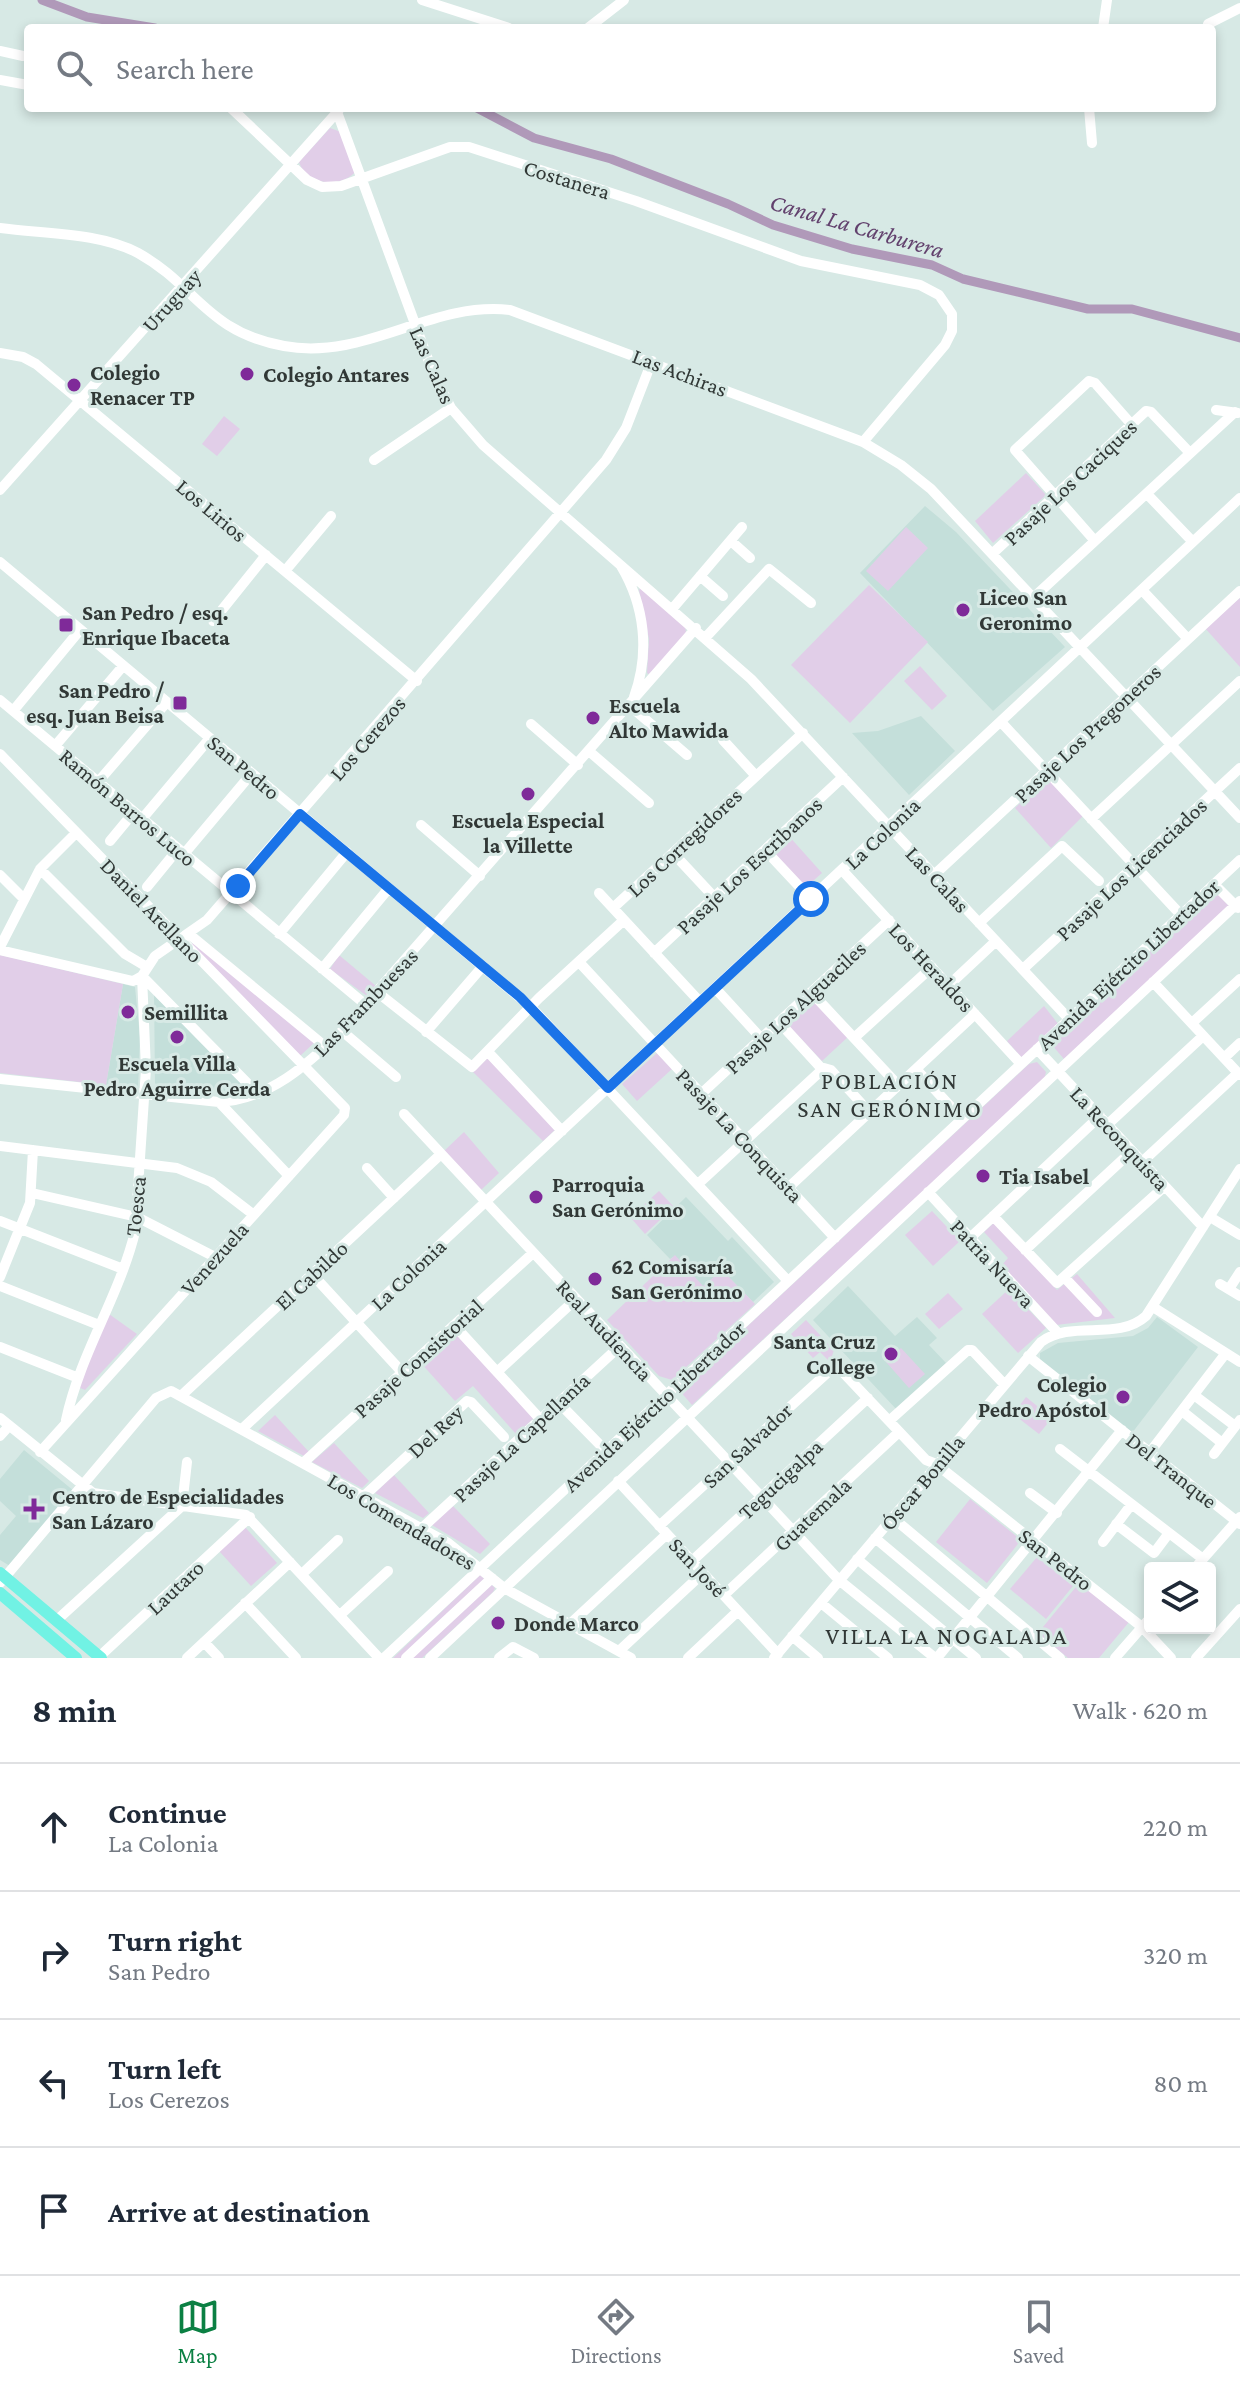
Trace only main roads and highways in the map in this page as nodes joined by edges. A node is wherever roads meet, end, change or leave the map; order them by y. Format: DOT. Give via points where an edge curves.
graph roads {
  1 [pos="2,1578"];
  2 [pos="0,1593"];
  3 [pos="76,1658"];
  4 [pos="100,1658"];
  1 -- 4 [label="main road"];
  2 -- 3 [label="main road"];
}
